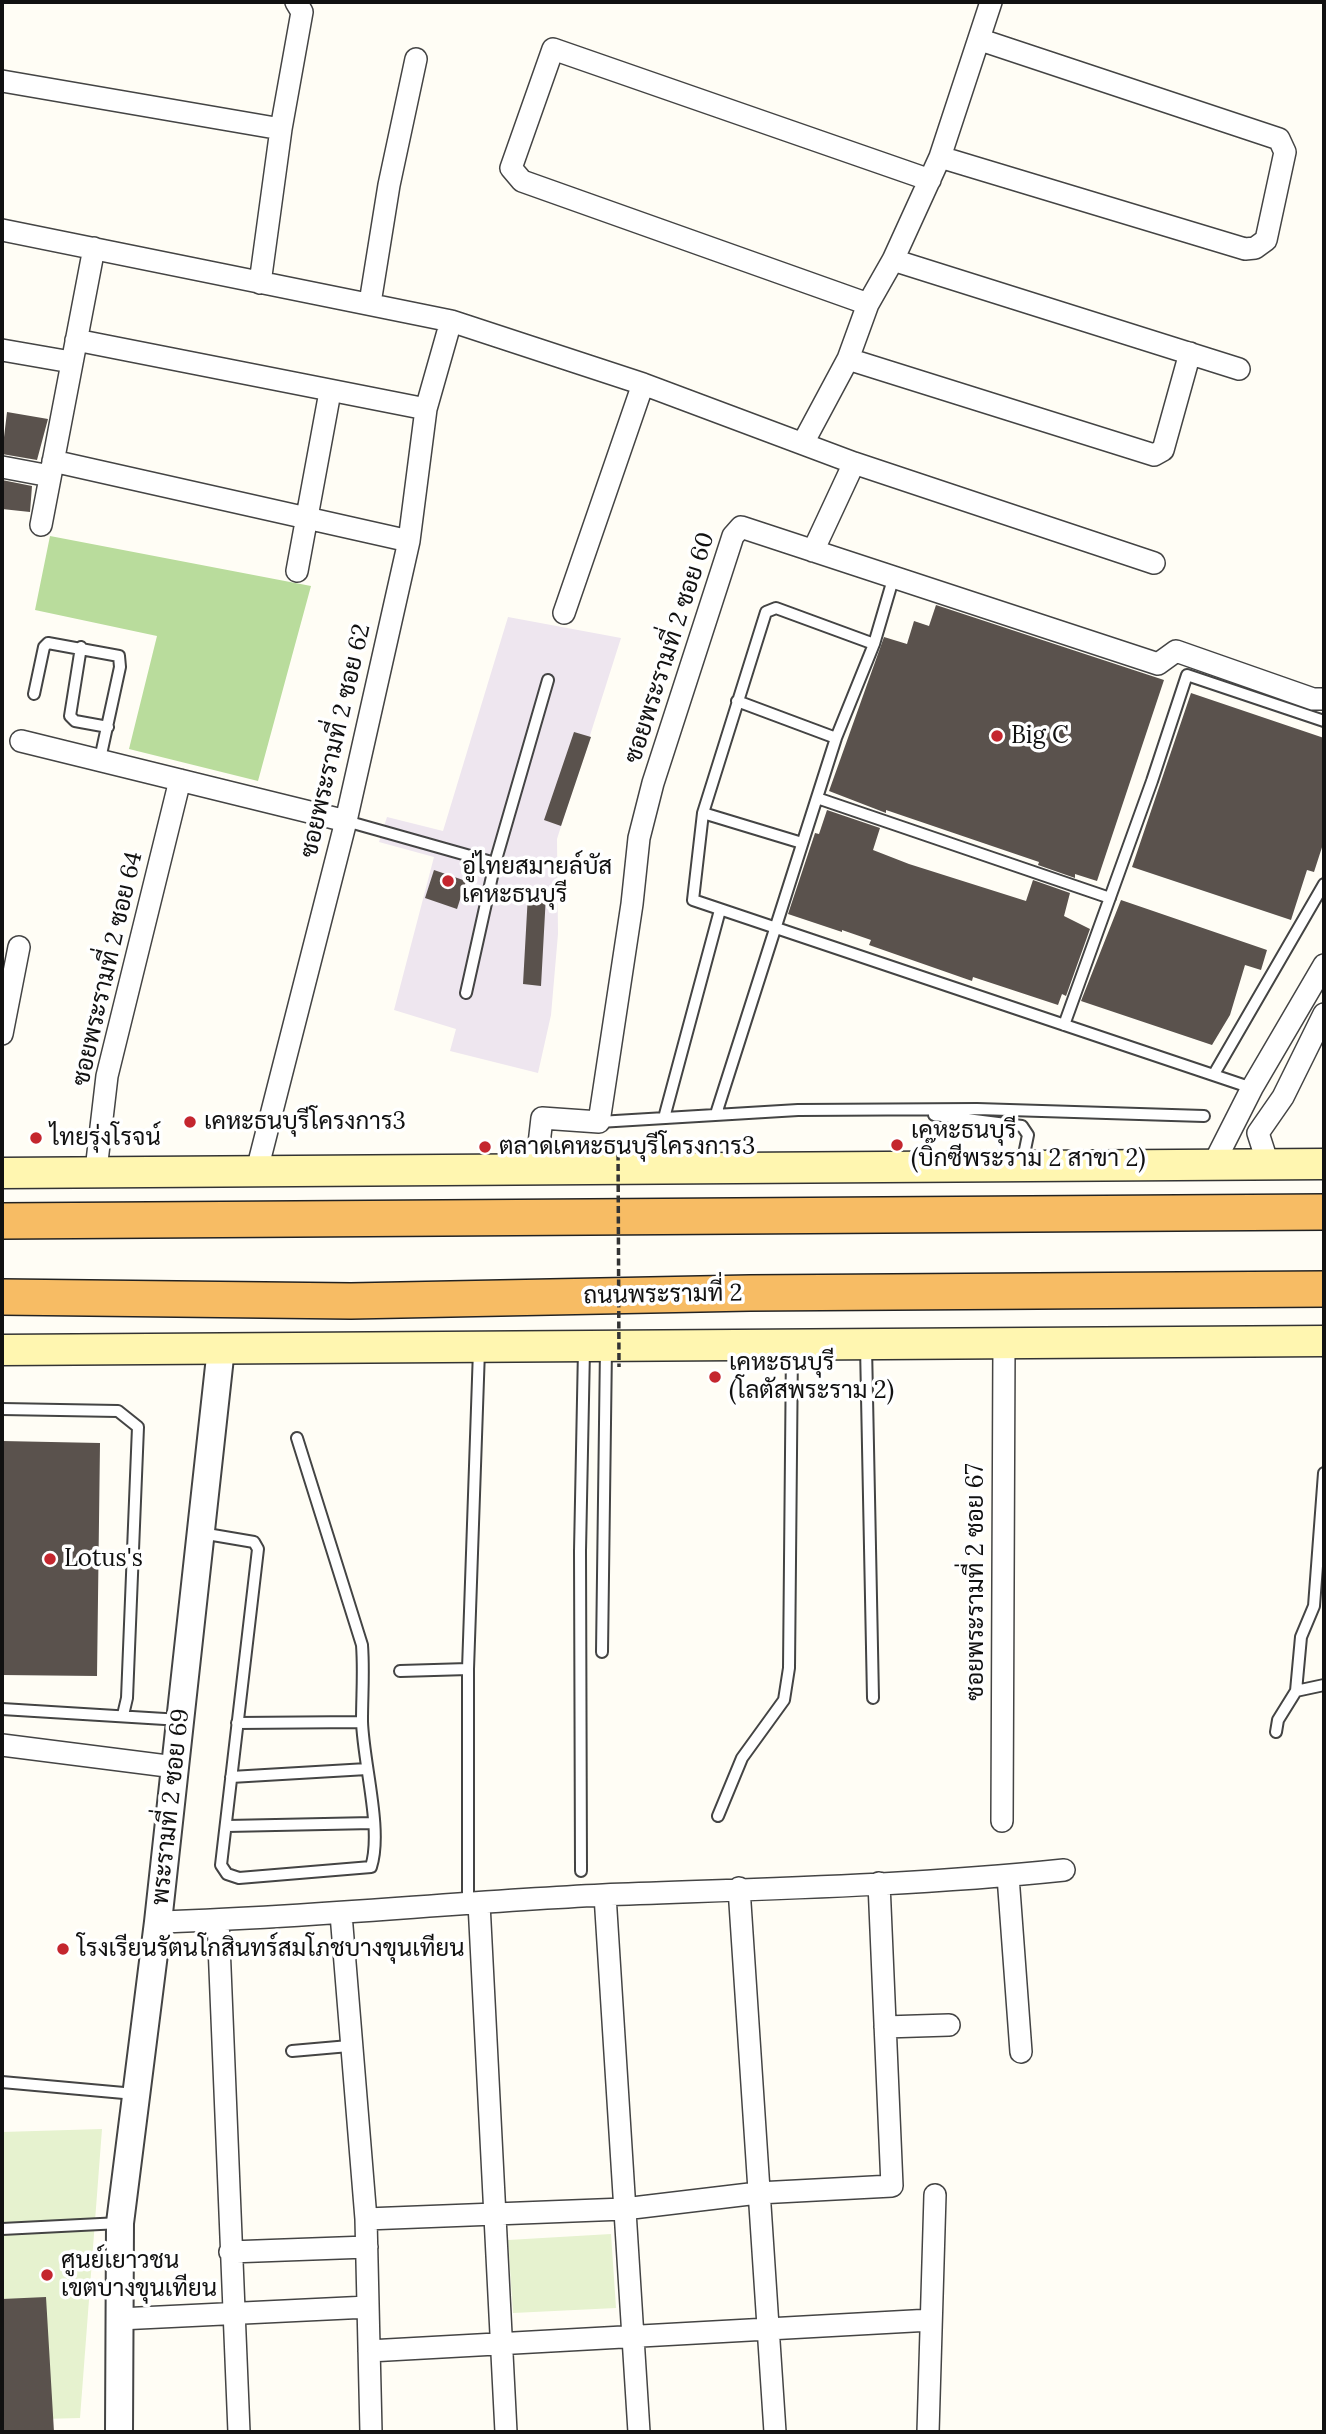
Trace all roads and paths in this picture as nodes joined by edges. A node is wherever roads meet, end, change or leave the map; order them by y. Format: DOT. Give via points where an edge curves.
graph roads {
  1 [pos="296,2"];
  2 [pos="991,2"];
  3 [pos="981,40"];
  4 [pos="416,59"];
  5 [pos="2,82"];
  6 [pos="281,129"];
  7 [pos="940,157"];
  8 [pos="930,180"];
  9 [pos="2,230"];
  10 [pos="94,248"];
  11 [pos="893,260"];
  12 [pos="260,283"];
  13 [pos="370,303"];
  14 [pos="868,304"];
  15 [pos="450,321"];
  16 [pos="76,340"];
  17 [pos="2,350"];
  18 [pos="1190,353"];
  19 [pos="848,359"];
  20 [pos="71,362"];
  21 [pos="1239,369"];
  22 [pos="643,384"];
  23 [pos="330,392"];
  24 [pos="426,409"];
  25 [pos="803,443"];
  26 [pos="855,463"];
  27 [pos="2,467"];
  28 [pos="52,469"];
  29 [pos="307,516"];
  30 [pos="41,525"];
  31 [pos="410,541"];
  32 [pos="813,551"];
  33 [pos="1154,562"];
  34 [pos="297,571"];
  35 [pos="894,576"];
  36 [pos="564,613"];
  37 [pos="874,644"];
  38 [pos="81,648"];
  39 [pos="548,680"];
  40 [pos="34,694"];
  41 [pos="1324,699"];
  42 [pos="737,701"];
  43 [pos="1324,719"];
  44 [pos="108,727"];
  45 [pos="836,738"];
  46 [pos="21,741"];
  47 [pos="100,759"];
  48 [pos="180,780"];
  49 [pos="817,798"];
  50 [pos="703,813"];
  51 [pos="346,821"];
  52 [pos="802,843"];
  53 [pos="495,863"];
  54 [pos="1324,884"];
  55 [pos="1110,898"];
  56 [pos="720,910"];
  57 [pos="778,928"];
  58 [pos="19,947"];
  59 [pos="1324,965"];
  60 [pos="466,993"];
  61 [pos="1324,1014"];
  62 [pos="1064,1025"];
  63 [pos="2,1034"];
  64 [pos="1214,1074"];
  65 [pos="1252,1088"];
  66 [pos="914,1110"];
  67 [pos="716,1114"];
  68 [pos="1204,1116"];
  69 [pos="664,1118"];
  70 [pos="599,1122"];
  71 [pos="618,1143"];
  72 [pos="1022,1164"];
  73 [pos="1268,1164"];
  74 [pos="1324,1164"];
  75 [pos="1213,1165"];
  76 [pos="96,1170"];
  77 [pos="257,1170"];
  78 [pos="536,1170"];
  79 [pos="2,1173"];
  80 [pos="1324,1212"];
  81 [pos="2,1221"];
  82 [pos="1324,1289"];
  83 [pos="2,1297"];
  84 [pos="1324,1341"];
  85 [pos="866,1343"];
  86 [pos="1004,1343"];
  87 [pos="792,1344"];
  88 [pos="479,1347"];
  89 [pos="221,1348"];
  90 [pos="2,1350"];
  91 [pos="603,1353"];
  92 [pos="2,1409"];
  93 [pos="297,1438"];
  94 [pos="1324,1473"];
  95 [pos="201,1533"];
  96 [pos="1319,1606"];
  97 [pos="602,1652"];
  98 [pos="468,1669"];
  99 [pos="400,1671"];
  100 [pos="1324,1685"];
  101 [pos="1296,1691"];
  102 [pos="873,1698"];
  103 [pos="2,1709"];
  104 [pos="122,1715"];
  105 [pos="181,1720"];
  106 [pos="362,1722"];
  107 [pos="237,1723"];
  108 [pos="1276,1732"];
  109 [pos="2,1745"];
  110 [pos="175,1767"];
  111 [pos="367,1769"];
  112 [pos="231,1777"];
  113 [pos="718,1816"];
  114 [pos="1002,1821"];
  115 [pos="373,1823"];
  116 [pos="226,1826"];
  117 [pos="1064,1870"];
  118 [pos="581,1871"];
  119 [pos="1008,1876"];
  120 [pos="879,1883"];
  121 [pos="739,1888"];
  122 [pos="605,1895"];
  123 [pos="473,1904"];
  124 [pos="341,1914"];
  125 [pos="218,1920"];
  126 [pos="158,1922"];
  127 [pos="949,2025"];
  128 [pos="885,2027"];
  129 [pos="349,2046"];
  130 [pos="292,2051"];
  131 [pos="1021,2052"];
  132 [pos="2,2082"];
  133 [pos="135,2094"];
  134 [pos="758,2193"];
  135 [pos="935,2195"];
  136 [pos="624,2209"];
  137 [pos="496,2214"];
  138 [pos="366,2219"];
  139 [pos="120,2223"];
  140 [pos="2,2229"];
  141 [pos="367,2247"];
  142 [pos="230,2252"];
  143 [pos="368,2307"];
  144 [pos="233,2314"];
  145 [pos="119,2319"];
  146 [pos="931,2320"];
  147 [pos="769,2331"];
  148 [pos="634,2334"];
  149 [pos="503,2342"];
  150 [pos="369,2351"];
  151 [pos="119,2432"];
  152 [pos="239,2432"];
  153 [pos="371,2432"];
  154 [pos="506,2432"];
  155 [pos="639,2432"];
  156 [pos="775,2432"];
  157 [pos="928,2432"];
  1 -- 6 [label="street" via="302,12"];
  2 -- 3 [label="street"];
  3 -- 7 [label="street"];
  3 -- 7 [label="street" via="1279,139 1284,152 1266,240 1245,249"];
  4 -- 13 [label="street"];
  5 -- 6 [label="street"];
  6 -- 12 [label="street"];
  7 -- 8 [label="street"];
  8 -- 11 [label="street"];
  8 -- 14 [label="street" via="553,49 511,168 522,181"];
  9 -- 10 [label="street"];
  10 -- 12 [label="street"];
  10 -- 16 [label="street"];
  11 -- 14 [label="street"];
  11 -- 18 [label="street"];
  12 -- 13 [label="street"];
  13 -- 15 [label="street"];
  14 -- 19 [label="street"];
  15 -- 22 [label="street"];
  15 -- 24 [label="street, ซอยพระรามที่ 2 ซอย 62"];
  16 -- 20 [label="street"];
  16 -- 23 [label="street"];
  17 -- 20 [label="street"];
  18 -- 19 [label="street" via="1163,450 1154,455"];
  18 -- 21 [label="street"];
  19 -- 25 [label="street"];
  20 -- 28 [label="street"];
  22 -- 25 [label="street"];
  22 -- 36 [label="street"];
  23 -- 24 [label="street"];
  23 -- 29 [label="street"];
  24 -- 31 [label="street, ซอยพระรามที่ 2 ซอย 62"];
  25 -- 26 [label="street"];
  26 -- 32 [label="street"];
  26 -- 33 [label="street"];
  27 -- 28 [label="street"];
  28 -- 29 [label="street"];
  28 -- 30 [label="street"];
  29 -- 31 [label="street"];
  29 -- 34 [label="street"];
  31 -- 51 [label="street, ซอยพระรามที่ 2 ซอย 62"];
  32 -- 35 [label="street, ซอยพระรามที่ 2 ซอย 60"];
  32 -- 70 [label="street, ซอยพระรามที่ 2 ซอย 60" via="747,528 741,527 733,536 639,838"];
  35 -- 37 [label="lane"];
  35 -- 41 [label="street, ซอยพระรามที่ 2 ซอย 60" via="1158,664 1176,651"];
  37 -- 42 [label="lane" via="776,608 766,612"];
  37 -- 45 [label="lane"];
  38 -- 40 [label="lane" via="46,644"];
  38 -- 44 [label="lane" via="70,716"];
  38 -- 44 [label="lane" via="121,659"];
  39 -- 53 [label="lane"];
  42 -- 45 [label="lane"];
  42 -- 50 [label="lane"];
  43 -- 55 [label="lane" via="1187,675"];
  44 -- 47 [label="lane"];
  45 -- 49 [label="lane"];
  46 -- 47 [label="street"];
  47 -- 48 [label="street"];
  48 -- 51 [label="street"];
  48 -- 76 [label="street, ซอยพระรามที่ 2 ซอย 64" via="107,1076"];
  49 -- 52 [label="lane"];
  49 -- 55 [label="lane"];
  50 -- 52 [label="lane"];
  50 -- 56 [label="lane" via="693,900"];
  51 -- 53 [label="lane"];
  51 -- 77 [label="street, ซอยพระรามที่ 2 ซอย 62"];
  52 -- 57 [label="lane"];
  53 -- 60 [label="lane"];
  54 -- 64 [label="lane"];
  55 -- 62 [label="lane"];
  56 -- 57 [label="lane"];
  56 -- 69 [label="lane"];
  57 -- 62 [label="lane"];
  57 -- 67 [label="lane"];
  58 -- 63 [label="street"];
  59 -- 65 [label="street"];
  61 -- 73 [label="street" via="1283,1097 1258,1133"];
  62 -- 64 [label="lane"];
  64 -- 65 [label="lane"];
  65 -- 75 [label="street"];
  66 -- 67 [label="lane"];
  66 -- 68 [label="lane"];
  66 -- 72 [label="lane" via="1019,1124 1028,1135"];
  67 -- 69 [label="lane"];
  69 -- 70 [label="lane"];
  70 -- 78 [label="street" via="542,1118"];
  71 -- 91 [label="path, bridge"];
  72 -- 75 [label="main road"];
  72 -- 78 [label="main road"];
  73 -- 74 [label="main road"];
  73 -- 75 [label="main road"];
  76 -- 77 [label="main road"];
  76 -- 79 [label="main road"];
  77 -- 78 [label="main road"];
  80 -- 81 [label="highway"];
  82 -- 83 [label="highway, ถนนพระรามที่ 2" via="351,1301"];
  84 -- 86 [label="main road, ถนนพระรามที่ 2"];
  85 -- 86 [label="main road, ถนนพระรามที่ 2"];
  85 -- 87 [label="main road, ถนนพระรามที่ 2"];
  85 -- 102 [label="lane"];
  86 -- 114 [label="street, ซอยพระรามที่ 2 ซอย 67"];
  87 -- 91 [label="main road, ถนนพระรามที่ 2"];
  87 -- 113 [label="lane" via="789,1668 784,1700 742,1758"];
  88 -- 89 [label="main road, ถนนพระรามที่ 2"];
  88 -- 91 [label="main road, ถนนพระรามที่ 2"];
  88 -- 98 [label="lane"];
  89 -- 90 [label="main road, ถนนพระรามที่ 2"];
  89 -- 95 [label="street, พระรามที่ 2 ซอย 69"];
  91 -- 97 [label="lane"];
  91 -- 118 [label="lane" via="580,1551"];
  92 -- 104 [label="lane" via="118,1411 138,1427 127,1698"];
  93 -- 106 [label="lane" via="359,1634 365,1679"];
  94 -- 96 [label="lane"];
  95 -- 105 [label="street, พระรามที่ 2 ซอย 69"];
  95 -- 107 [label="lane" via="254,1542 258,1549"];
  96 -- 101 [label="lane" via="1301,1637"];
  98 -- 99 [label="lane"];
  98 -- 123 [label="lane"];
  100 -- 101 [label="lane"];
  101 -- 108 [label="lane"];
  103 -- 104 [label="lane"];
  104 -- 105 [label="lane"];
  105 -- 110 [label="street, พระรามที่ 2 ซอย 69"];
  106 -- 107 [label="lane"];
  106 -- 111 [label="lane"];
  107 -- 112 [label="lane"];
  109 -- 110 [label="street"];
  110 -- 126 [label="street, พระรามที่ 2 ซอย 69"];
  111 -- 112 [label="lane"];
  111 -- 115 [label="lane"];
  112 -- 116 [label="lane"];
  115 -- 116 [label="lane"];
  115 -- 116 [label="lane" via="373,1860 364,1870 239,1878 227,1874 221,1865"];
  117 -- 119 [label="street"];
  119 -- 120 [label="street"];
  119 -- 131 [label="street"];
  120 -- 121 [label="street"];
  120 -- 128 [label="street"];
  121 -- 122 [label="street"];
  121 -- 134 [label="street"];
  122 -- 123 [label="street"];
  122 -- 136 [label="street"];
  123 -- 124 [label="street"];
  123 -- 137 [label="street"];
  124 -- 125 [label="street"];
  124 -- 129 [label="street"];
  125 -- 126 [label="street"];
  125 -- 142 [label="street"];
  126 -- 133 [label="street, พระรามที่ 2 ซอย 69"];
  127 -- 128 [label="street"];
  128 -- 134 [label="street" via="892,2186"];
  129 -- 130 [label="lane"];
  129 -- 138 [label="street"];
  132 -- 133 [label="lane"];
  133 -- 139 [label="street, พระรามที่ 2 ซอย 69"];
  134 -- 136 [label="street"];
  134 -- 147 [label="street"];
  135 -- 146 [label="street"];
  136 -- 137 [label="street"];
  136 -- 148 [label="street"];
  137 -- 138 [label="street"];
  137 -- 149 [label="street"];
  138 -- 141 [label="street"];
  139 -- 140 [label="lane"];
  139 -- 145 [label="street, พระรามที่ 2 ซอย 69"];
  141 -- 142 [label="street"];
  141 -- 143 [label="street"];
  142 -- 144 [label="street"];
  143 -- 144 [label="street"];
  143 -- 150 [label="street"];
  144 -- 145 [label="street"];
  144 -- 152 [label="street"];
  145 -- 151 [label="street, พระรามที่ 2 ซอย 69"];
  146 -- 147 [label="street"];
  146 -- 157 [label="street"];
  147 -- 148 [label="street"];
  147 -- 156 [label="street"];
  148 -- 149 [label="street"];
  148 -- 155 [label="street"];
  149 -- 150 [label="street"];
  149 -- 154 [label="street"];
  150 -- 153 [label="street"];
}
